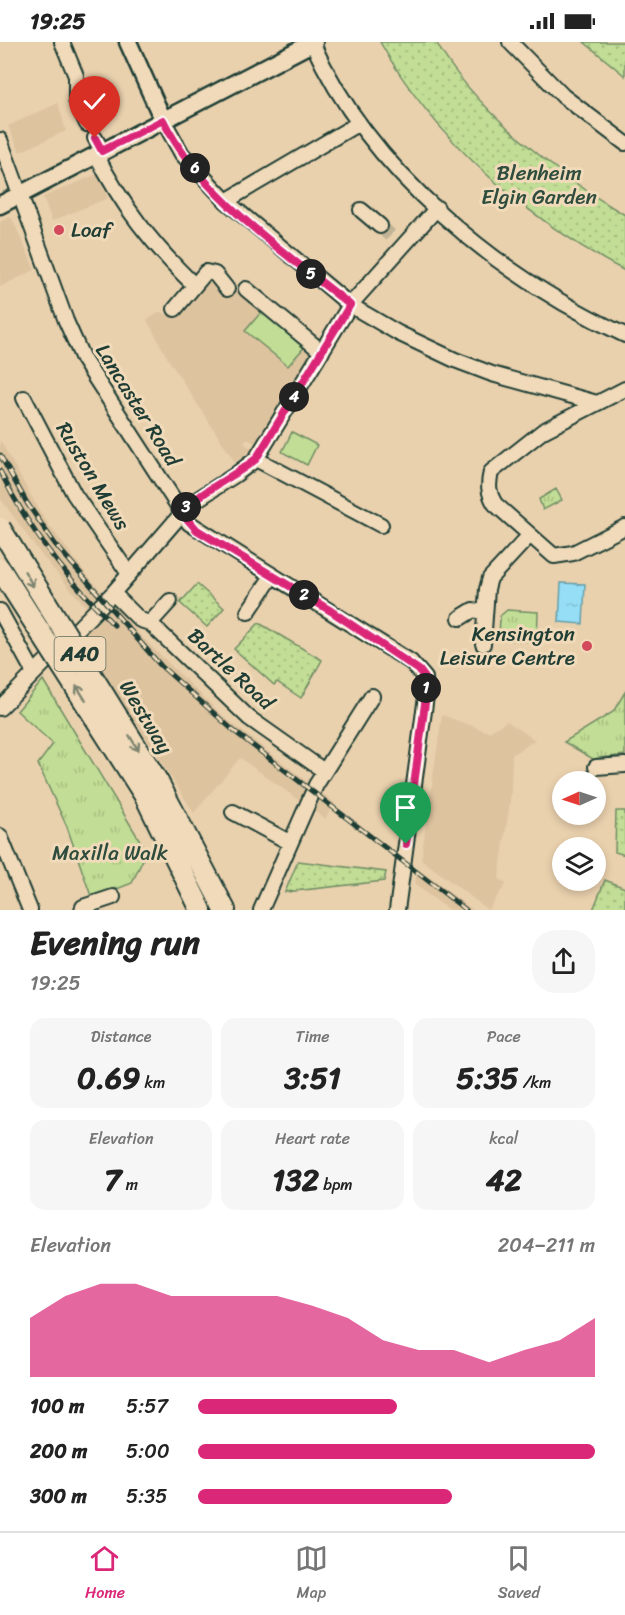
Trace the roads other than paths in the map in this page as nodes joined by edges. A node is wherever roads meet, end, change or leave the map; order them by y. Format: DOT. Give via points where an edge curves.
graph roads {
  1 [pos="62,42"];
  2 [pos="128,42"];
  3 [pos="313,42"];
  4 [pos="510,42"];
  5 [pos="163,120"];
  6 [pos="359,123"];
  7 [pos="87,124"];
  8 [pos="0,140"];
  9 [pos="625,143"];
  10 [pos="98,148"];
  11 [pos="20,195"];
  12 [pos="226,201"];
  13 [pos="0,205"];
  14 [pos="437,208"];
  15 [pos="361,210"];
  16 [pos="380,226"];
  17 [pos="391,236"];
  18 [pos="402,246"];
  19 [pos="194,285"];
  20 [pos="227,289"];
  21 [pos="246,289"];
  22 [pos="350,305"];
  23 [pos="175,309"];
  24 [pos="625,335"];
  25 [pos="322,352"];
  26 [pos="625,389"];
  27 [pos="24,398"];
  28 [pos="597,403"];
  29 [pos="256,459"];
  30 [pos="181,512"];
  31 [pos="381,525"];
  32 [pos="625,527"];
  33 [pos="0,528"];
  34 [pos="529,536"];
  35 [pos="0,568"];
  36 [pos="129,574"];
  37 [pos="272,576"];
  38 [pos="113,593"];
  39 [pos="170,601"];
  40 [pos="0,611"];
  41 [pos="248,612"];
  42 [pos="485,613"];
  43 [pos="460,618"];
  44 [pos="150,623"];
  45 [pos="483,644"];
  46 [pos="34,674"];
  47 [pos="372,696"];
  48 [pos="0,708"];
  49 [pos="625,765"];
  50 [pos="596,767"];
  51 [pos="324,771"];
  52 [pos="151,789"];
  53 [pos="233,812"];
  54 [pos="0,836"];
  55 [pos="289,842"];
  56 [pos="113,897"];
  57 [pos="30,910"];
  58 [pos="82,910"];
  59 [pos="189,910"];
  60 [pos="201,910"];
  61 [pos="214,910"];
  62 [pos="225,910"];
  63 [pos="261,910"];
  64 [pos="397,910"];
  1 -- 7 [label="street" via="76,76 76,100"];
  2 -- 5 [label="main road"];
  3 -- 5 [label="main road"];
  3 -- 6 [label="street" via="327,73"];
  4 -- 9 [label="street" via="563,96"];
  5 -- 10 [label="main road"];
  5 -- 12 [label="street" via="182,153"];
  6 -- 12 [label="street"];
  6 -- 14 [label="street"];
  8 -- 11 [label="street, Lancaster Road"];
  10 -- 11 [label="main road"];
  10 -- 19 [label="street" via="116,194 137,224"];
  11 -- 13 [label="main road"];
  11 -- 30 [label="street, Lancaster Road" via="83,359"];
  12 -- 22 [label="street"];
  14 -- 18 [label="street"];
  14 -- 24 [label="street" via="527,282"];
  15 -- 16 [label="street"];
  17 -- 18 [label="street"];
  18 -- 22 [label="street"];
  19 -- 20 [label="street" via="206,272 211,272"];
  19 -- 23 [label="street"];
  21 -- 25 [label="street"];
  22 -- 25 [label="street"];
  22 -- 28 [label="street" via="455,360"];
  25 -- 29 [label="street"];
  26 -- 28 [label="street"];
  27 -- 36 [label="street, Ruston Mews" via="74,494"];
  28 -- 34 [label="street" via="543,431 491,472 490,496"];
  29 -- 30 [label="street"];
  29 -- 31 [label="street"];
  30 -- 36 [label="street"];
  30 -- 37 [label="street, Lancaster Road" via="197,530"];
  32 -- 34 [label="street" via="562,557 554,556"];
  33 -- 52 [label="highway, Westway / A40, one-way, bridge"];
  34 -- 42 [label="street" via="490,578"];
  52 -- 35 [label="highway, Westway / A40, one-way, bridge"];
  36 -- 38 [label="street"];
  37 -- 41 [label="street"];
  37 -- 64 [label="street, Lancaster Road" via="411,662 425,678 426,696"];
  38 -- 44 [label="street, Bartle Road" via="140,620"];
  38 -- 46 [label="street"];
  39 -- 44 [label="street"];
  40 -- 46 [label="street"];
  42 -- 43 [label="street" via="473,610"];
  42 -- 45 [label="street"];
  44 -- 51 [label="street, Bartle Road" via="249,718"];
  46 -- 48 [label="street"];
  47 -- 51 [label="street"];
  49 -- 50 [label="street"];
  51 -- 55 [label="street"];
  52 -- 59 [label="highway, A40"];
  52 -- 60 [label="highway, Westway / A40"];
  52 -- 61 [label="highway, Westway / A40"];
  52 -- 62 [label="highway, A40"];
  53 -- 55 [label="street"];
  54 -- 57 [label="street"];
  55 -- 63 [label="street"];
  56 -- 58 [label="street"];
}
